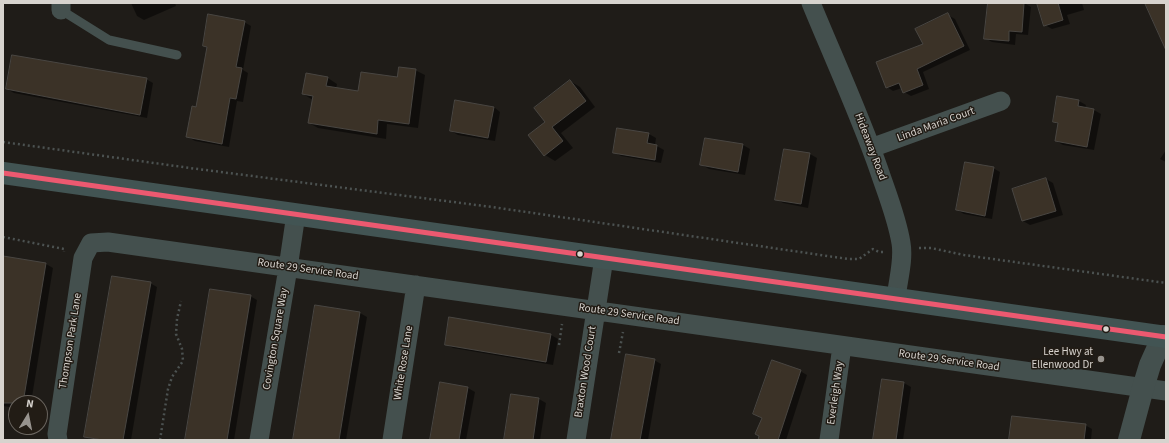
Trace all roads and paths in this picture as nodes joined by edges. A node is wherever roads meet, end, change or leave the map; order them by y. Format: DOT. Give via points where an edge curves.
graph roads {
  1 [pos="811,3"];
  2 [pos="61,6"];
  3 [pos="177,55"];
  4 [pos="1000,101"];
  5 [pos="3,142"];
  6 [pos="871,148"];
  7 [pos="3,173"];
  8 [pos="296,214"];
  9 [pos="3,237"];
  10 [pos="91,243"];
  11 [pos="901,250"];
  12 [pos="64,254"];
  13 [pos="604,258"];
  14 [pos="288,268"];
  15 [pos="1166,283"];
  16 [pos="416,285"];
  17 [pos="896,298"];
  18 [pos="181,301"];
  19 [pos="596,311"];
  20 [pos="563,320"];
  21 [pos="624,329"];
  22 [pos="1165,335"];
  23 [pos="559,345"];
  24 [pos="842,346"];
  25 [pos="619,353"];
  26 [pos="1143,388"];
  27 [pos="1166,391"];
  28 [pos="58,440"];
  29 [pos="160,440"];
  30 [pos="259,440"];
  31 [pos="392,440"];
  32 [pos="576,440"];
  33 [pos="829,440"];
  34 [pos="1130,440"];
  1 -- 6 [label="street, Hideaway Road"];
  2 -- 3 [label="lane" via="109,40"];
  4 -- 6 [label="street, Linda Maria Court"];
  5 -- 11 [label="path" via="492,207 848,259 859,259 874,250"];
  6 -- 11 [label="street, Hideaway Road" via="892,208"];
  7 -- 8 [label="main road"];
  8 -- 13 [label="main road"];
  8 -- 14 [label="street, Covington Square Way"];
  9 -- 12 [label="path" via="64,249"];
  10 -- 14 [label="street, Route 29 Service Road" via="108,242"];
  10 -- 28 [label="street, Thompson Park Lane" via="83,258"];
  11 -- 15 [label="path" via="931,248 964,255"];
  11 -- 17 [label="street, Hideaway Road"];
  13 -- 17 [label="main road"];
  13 -- 19 [label="street, Braxton Wood Court"];
  14 -- 16 [label="street, Route 29 Service Road"];
  14 -- 30 [label="street, Covington Square Way"];
  16 -- 19 [label="street, Route 29 Service Road"];
  16 -- 31 [label="street, White Rose Lane"];
  17 -- 22 [label="main road"];
  18 -- 29 [label="path" via="176,334 182,349 183,361 172,377 168,389"];
  19 -- 24 [label="street, Route 29 Service Road"];
  19 -- 32 [label="street, Braxton Wood Court"];
  20 -- 23 [label="path"];
  21 -- 25 [label="path"];
  22 -- 26 [label="street" via="1150,365"];
  24 -- 26 [label="street, Route 29 Service Road"];
  24 -- 33 [label="street, Everleigh Way"];
  26 -- 27 [label="street, Route 29 Service Road"];
  26 -- 34 [label="street"];
}
